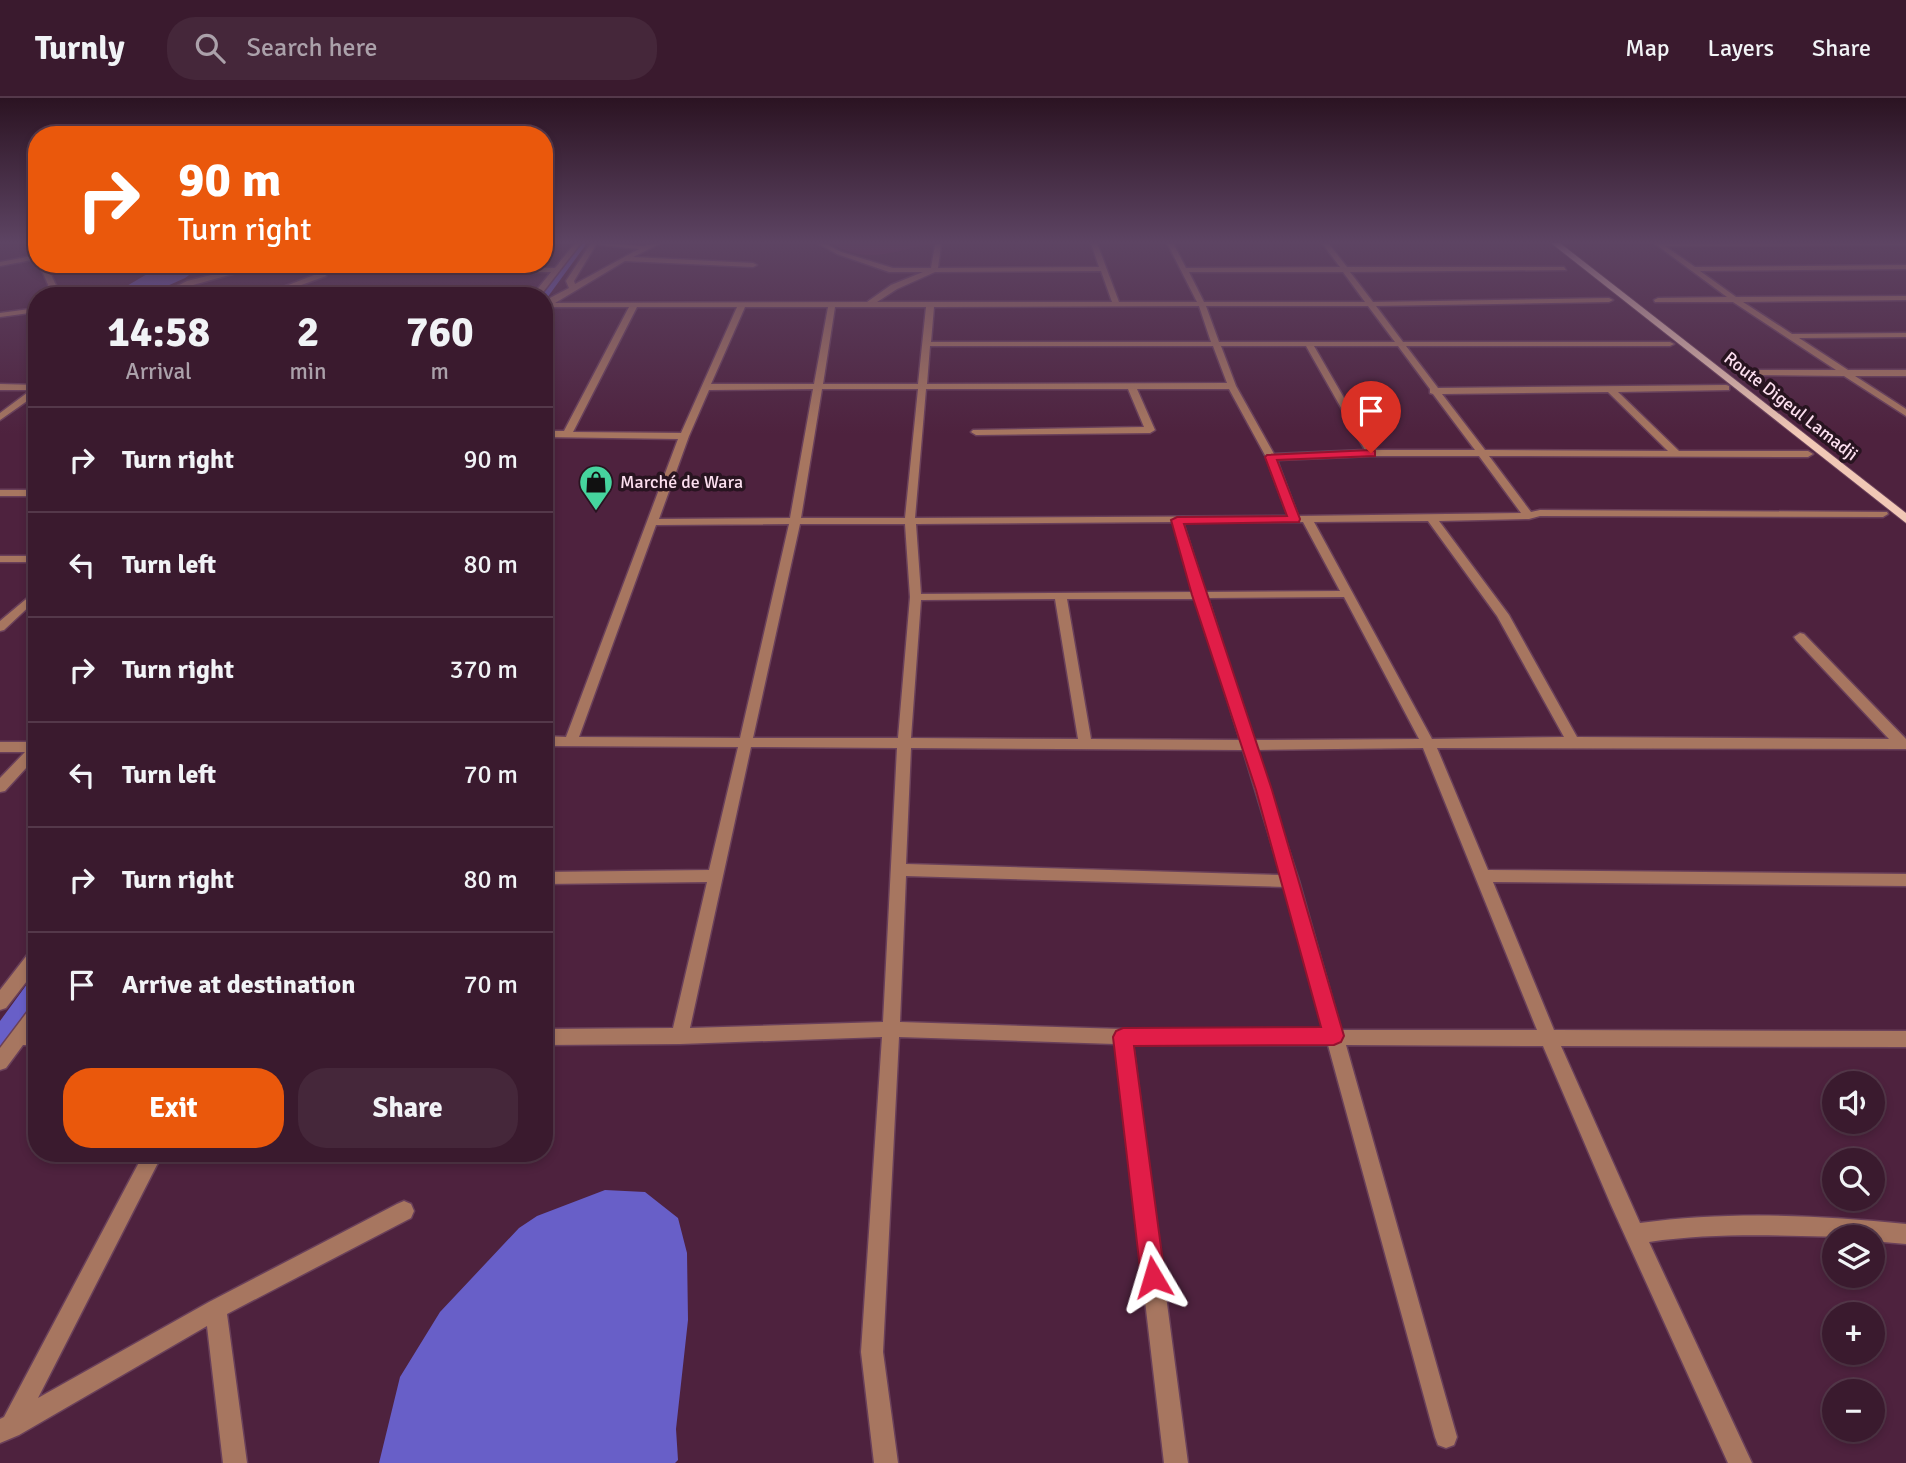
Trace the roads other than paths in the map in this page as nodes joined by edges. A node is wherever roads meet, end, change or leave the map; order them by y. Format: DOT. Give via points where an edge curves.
graph roads {
  1 [pos="633,307"];
  2 [pos="741,307"];
  3 [pos="832,307"];
  4 [pos="930,307"];
  5 [pos="1202,307"];
  6 [pos="1373,307"];
  7 [pos="1636,307"];
  8 [pos="1650,307"];
  9 [pos="1746,307"];
  10 [pos="28,313"];
  11 [pos="0,317"];
  12 [pos="1906,335"];
  13 [pos="1792,336"];
  14 [pos="927,344"];
  15 [pos="1670,344"];
  16 [pos="1399,345"];
  17 [pos="1216,346"];
  18 [pos="1310,346"];
  19 [pos="1746,373"];
  20 [pos="1843,373"];
  21 [pos="1906,373"];
  22 [pos="1232,386"];
  23 [pos="0,387"];
  24 [pos="705,387"];
  25 [pos="818,387"];
  26 [pos="923,387"];
  27 [pos="1132,387"];
  28 [pos="1726,388"];
  29 [pos="28,389"];
  30 [pos="1611,390"];
  31 [pos="1433,391"];
  32 [pos="28,396"];
  33 [pos="1906,413"];
  34 [pos="0,418"];
  35 [pos="976,432"];
  36 [pos="553,434"];
  37 [pos="567,434"];
  38 [pos="684,436"];
  39 [pos="1371,453"];
  40 [pos="1676,453"];
  41 [pos="1485,454"];
  42 [pos="1808,454"];
  43 [pos="1271,457"];
  44 [pos="28,487"];
  45 [pos="0,493"];
  46 [pos="21,493"];
  47 [pos="28,493"];
  48 [pos="1906,505"];
  49 [pos="1883,514"];
  50 [pos="1529,516"];
  51 [pos="1431,518"];
  52 [pos="1301,519"];
  53 [pos="1906,519"];
  54 [pos="910,520"];
  55 [pos="1177,520"];
  56 [pos="795,521"];
  57 [pos="651,522"];
  58 [pos="0,559"];
  59 [pos="28,559"];
  60 [pos="1348,594"];
  61 [pos="1199,595"];
  62 [pos="916,597"];
  63 [pos="1061,598"];
  64 [pos="28,601"];
  65 [pos="0,627"];
  66 [pos="1800,637"];
  67 [pos="553,741"];
  68 [pos="571,741"];
  69 [pos="746,742"];
  70 [pos="1573,742"];
  71 [pos="904,743"];
  72 [pos="1428,743"];
  73 [pos="1085,744"];
  74 [pos="1903,744"];
  75 [pos="1250,745"];
  76 [pos="0,747"];
  77 [pos="28,747"];
  78 [pos="28,757"];
  79 [pos="0,787"];
  80 [pos="898,870"];
  81 [pos="716,876"];
  82 [pos="1482,876"];
  83 [pos="553,878"];
  84 [pos="1906,880"];
  85 [pos="1291,881"];
  86 [pos="28,967"];
  87 [pos="0,1003"];
  88 [pos="28,1024"];
  89 [pos="891,1029"];
  90 [pos="680,1036"];
  91 [pos="1334,1036"];
  92 [pos="1548,1036"];
  93 [pos="18,1037"];
  94 [pos="28,1037"];
  95 [pos="553,1037"];
  96 [pos="1123,1037"];
  97 [pos="1906,1038"];
  98 [pos="0,1062"];
  99 [pos="149,1162"];
  100 [pos="404,1211"];
  101 [pos="1635,1234"];
  102 [pos="1906,1234"];
  103 [pos="216,1309"];
  104 [pos="5,1430"];
  105 [pos="1446,1437"];
  106 [pos="235,1463"];
  107 [pos="886,1463"];
  108 [pos="1176,1463"];
  109 [pos="1741,1463"];
  1 -- 37 [label="street"];
  2 -- 24 [label="street"];
  3 -- 25 [label="street"];
  4 -- 14 [label="street"];
  5 -- 17 [label="street"];
  6 -- 16 [label="street"];
  7 -- 53 [label="main road, Route Digeul Lamadji"];
  8 -- 48 [label="main road"];
  9 -- 13 [label="street"];
  10 -- 11 [label="street"];
  12 -- 13 [label="street"];
  13 -- 20 [label="street"];
  14 -- 17 [label="street"];
  14 -- 26 [label="street"];
  15 -- 16 [label="street"];
  16 -- 18 [label="street"];
  16 -- 31 [label="street"];
  17 -- 18 [label="street"];
  17 -- 22 [label="street"];
  18 -- 39 [label="street"];
  19 -- 20 [label="street"];
  20 -- 21 [label="street"];
  20 -- 33 [label="street"];
  22 -- 27 [label="street"];
  22 -- 43 [label="street"];
  23 -- 29 [label="street"];
  24 -- 25 [label="street"];
  24 -- 38 [label="street"];
  25 -- 26 [label="street"];
  25 -- 56 [label="street"];
  26 -- 27 [label="street"];
  26 -- 54 [label="street"];
  27 -- 35 [label="street" via="1150,430"];
  28 -- 30 [label="street"];
  30 -- 31 [label="street"];
  30 -- 40 [label="street"];
  31 -- 41 [label="street"];
  32 -- 34 [label="street"];
  36 -- 37 [label="street"];
  37 -- 38 [label="street"];
  38 -- 57 [label="street"];
  39 -- 41 [label="street"];
  39 -- 43 [label="street"];
  40 -- 41 [label="street"];
  40 -- 42 [label="street"];
  41 -- 50 [label="street"];
  43 -- 52 [label="street"];
  44 -- 46 [label="street"];
  45 -- 46 [label="street"];
  46 -- 47 [label="street"];
  49 -- 50 [label="street"];
  50 -- 51 [label="street"];
  51 -- 52 [label="street"];
  51 -- 70 [label="street" via="1503,614"];
  52 -- 55 [label="street"];
  52 -- 60 [label="street"];
  54 -- 55 [label="street"];
  54 -- 56 [label="street"];
  54 -- 62 [label="street"];
  55 -- 61 [label="street"];
  56 -- 57 [label="street"];
  56 -- 69 [label="street"];
  57 -- 68 [label="street"];
  58 -- 59 [label="street"];
  60 -- 61 [label="street"];
  60 -- 72 [label="street"];
  61 -- 63 [label="street"];
  61 -- 75 [label="street"];
  62 -- 63 [label="street"];
  62 -- 71 [label="street"];
  63 -- 73 [label="street"];
  64 -- 65 [label="street"];
  66 -- 74 [label="street"];
  67 -- 68 [label="street"];
  68 -- 69 [label="street"];
  69 -- 71 [label="street"];
  69 -- 81 [label="street"];
  70 -- 72 [label="street"];
  70 -- 74 [label="street"];
  71 -- 73 [label="street"];
  71 -- 80 [label="street"];
  72 -- 75 [label="street"];
  72 -- 82 [label="street"];
  73 -- 75 [label="street"];
  75 -- 85 [label="street"];
  76 -- 77 [label="street"];
  78 -- 79 [label="street"];
  80 -- 85 [label="street"];
  80 -- 89 [label="street"];
  81 -- 83 [label="street"];
  81 -- 90 [label="street"];
  82 -- 84 [label="street"];
  82 -- 92 [label="street"];
  85 -- 91 [label="street"];
  86 -- 87 [label="street"];
  88 -- 93 [label="street"];
  89 -- 90 [label="street"];
  89 -- 96 [label="street"];
  89 -- 107 [label="street" via="872,1352"];
  90 -- 95 [label="street"];
  91 -- 92 [label="street"];
  91 -- 96 [label="street"];
  91 -- 105 [label="street"];
  92 -- 97 [label="street"];
  92 -- 101 [label="street"];
  93 -- 94 [label="street"];
  93 -- 98 [label="street"];
  96 -- 108 [label="street"];
  99 -- 104 [label="street"];
  100 -- 103 [label="street"];
  101 -- 102 [label="street" via="1718,1226"];
  101 -- 109 [label="street"];
  103 -- 104 [label="street"];
  103 -- 106 [label="street"];
}
